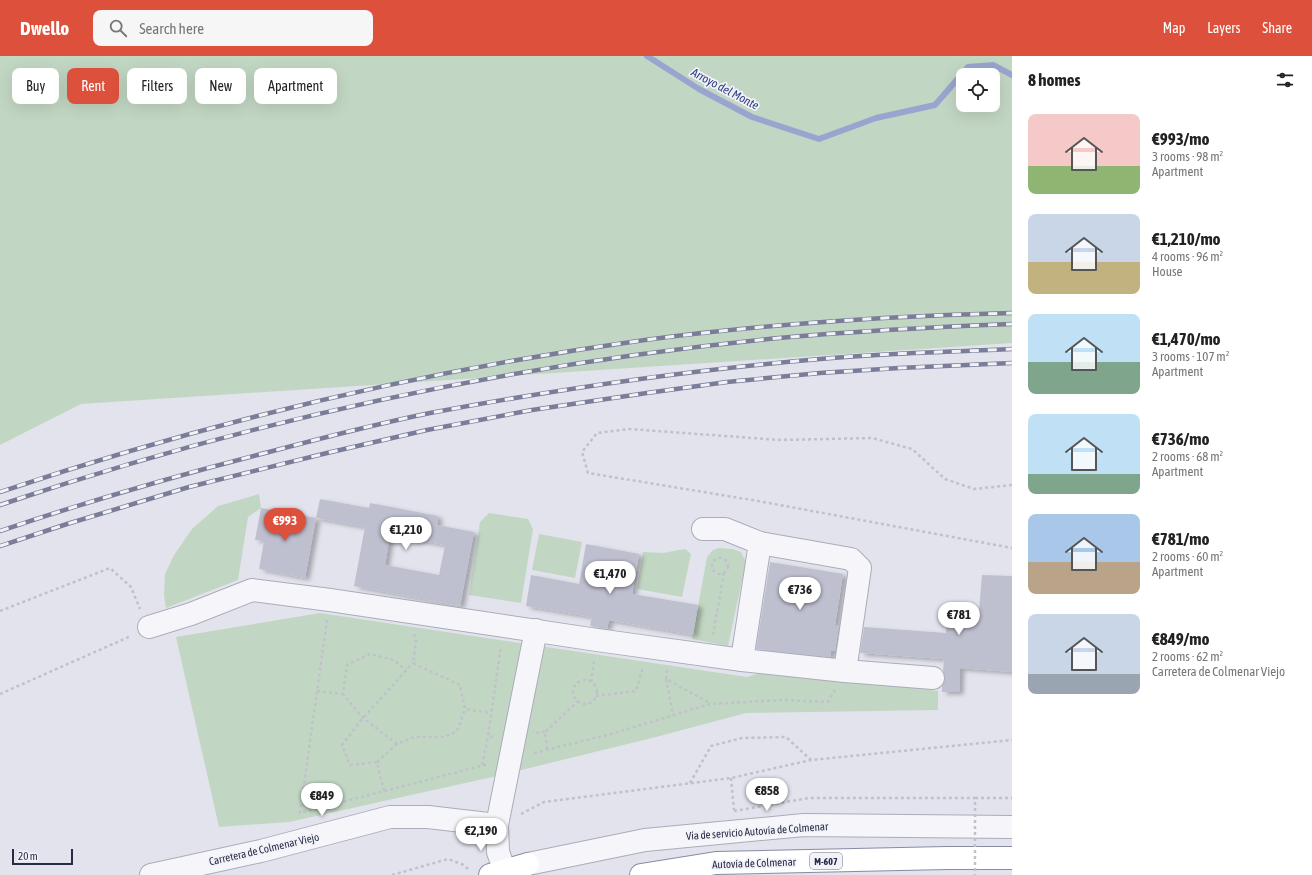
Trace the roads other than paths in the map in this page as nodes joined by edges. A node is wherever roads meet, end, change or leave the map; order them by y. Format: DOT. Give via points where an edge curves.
graph roads {
  1 [pos="703,529"];
  2 [pos="760,542"];
  3 [pos="149,627"];
  4 [pos="536,630"];
  5 [pos="742,660"];
  6 [pos="845,671"];
  7 [pos="933,678"];
  8 [pos="497,825"];
  9 [pos="1012,827"];
  10 [pos="1012,858"];
  11 [pos="528,864"];
  12 [pos="498,873"];
  13 [pos="151,875"];
  14 [pos="641,875"];
  1 -- 2 [label="street" via="725,529"];
  2 -- 5 [label="street"];
  2 -- 6 [label="street" via="852,559 860,568"];
  3 -- 4 [label="street" via="252,590"];
  4 -- 5 [label="street"];
  4 -- 8 [label="street"];
  5 -- 6 [label="street"];
  6 -- 7 [label="street"];
  8 -- 12 [label="street"];
  8 -- 13 [label="street, Carretera de Colmenar Viejo" via="428,817 390,817 261,851"];
  9 -- 11 [label="street, Vía de servicio Autovía de Colmenar" via="804,825 645,840"];
  10 -- 14 [label="highway, Autovía de Colmenar / M-607" via="716,863"];
  11 -- 12 [label="highway"];
}
